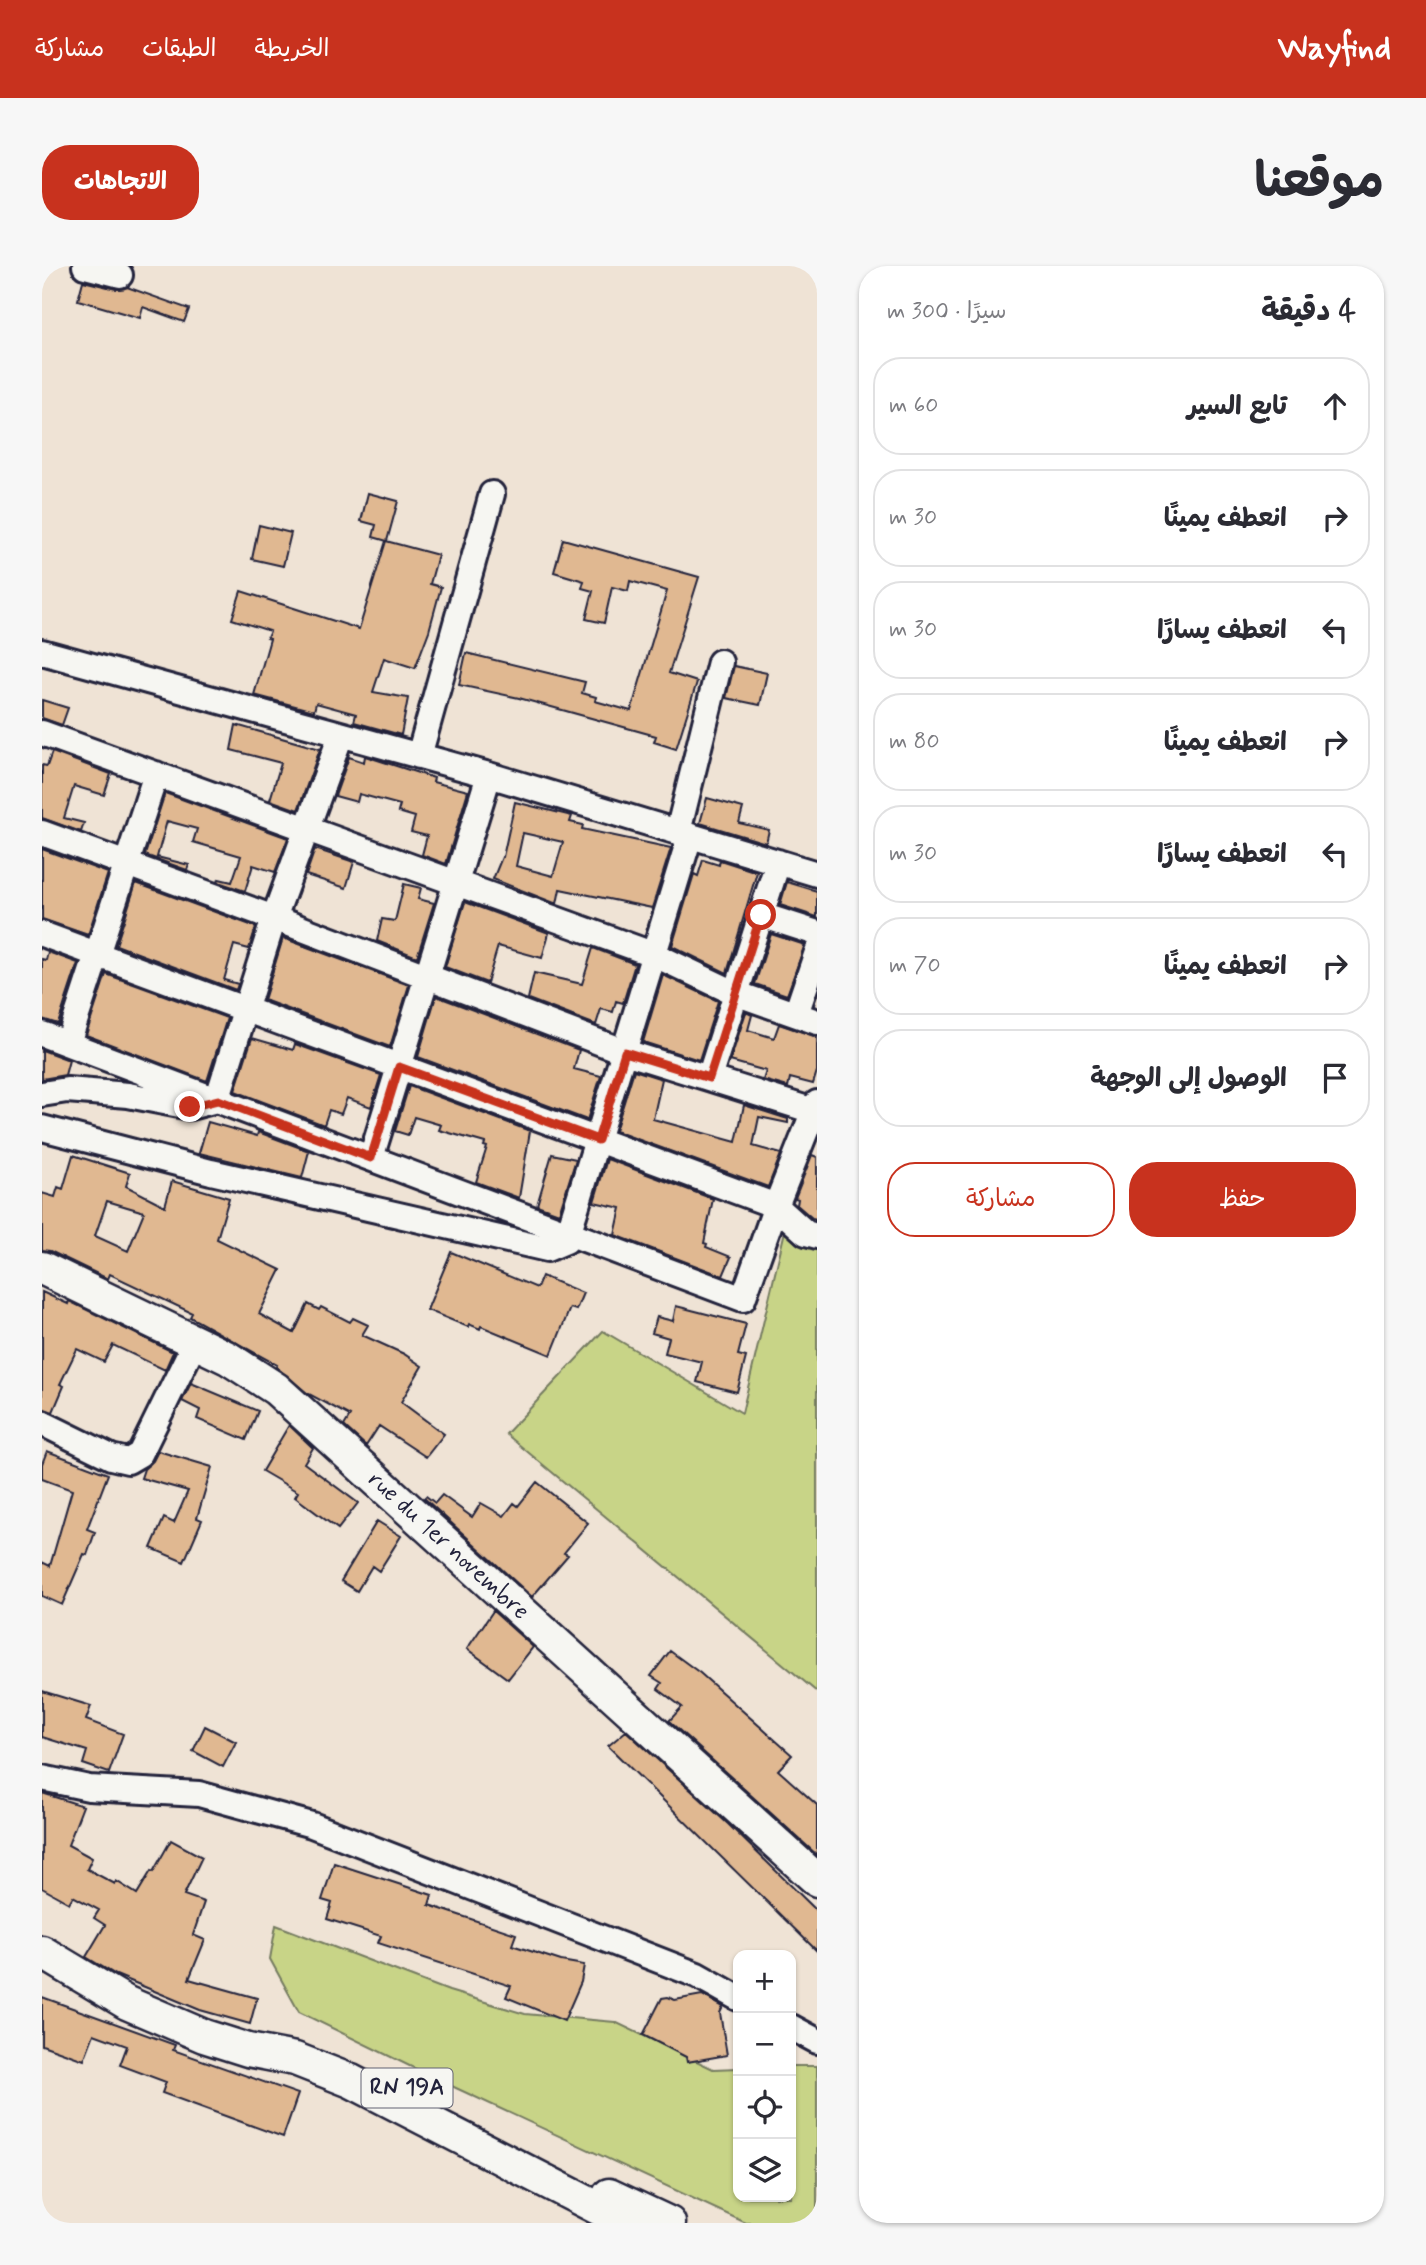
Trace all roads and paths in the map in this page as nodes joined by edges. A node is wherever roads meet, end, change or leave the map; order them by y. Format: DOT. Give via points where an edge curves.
graph roads {
  1 [pos="85,266"];
  2 [pos="120,275"];
  3 [pos="492,494"];
  4 [pos="42,652"];
  5 [pos="720,662"];
  6 [pos="42,733"];
  7 [pos="341,734"];
  8 [pos="419,756"];
  9 [pos="156,774"];
  10 [pos="489,775"];
  11 [pos="307,828"];
  12 [pos="42,833"];
  13 [pos="684,834"];
  14 [pos="778,862"];
  15 [pos="127,863"];
  16 [pos="817,874"];
  17 [pos="457,883"];
  18 [pos="761,915"];
  19 [pos="274,918"];
  20 [pos="817,933"];
  21 [pos="42,934"];
  22 [pos="817,952"];
  23 [pos="97,955"];
  24 [pos="655,955"];
  25 [pos="427,977"];
  26 [pos="735,992"];
  27 [pos="245,1008"];
  28 [pos="807,1018"];
  29 [pos="42,1034"];
  30 [pos="68,1043"];
  31 [pos="625,1052"];
  32 [pos="399,1067"];
  33 [pos="709,1078"];
  34 [pos="42,1094"];
  35 [pos="218,1100"];
  36 [pos="816,1109"];
  37 [pos="42,1128"];
  38 [pos="598,1140"];
  39 [pos="371,1158"];
  40 [pos="776,1206"];
  41 [pos="569,1233"];
  42 [pos="817,1236"];
  43 [pos="42,1268"];
  44 [pos="195,1342"];
  45 [pos="42,1423"];
  46 [pos="42,1778"];
  47 [pos="817,1880"];
  48 [pos="42,1952"];
  49 [pos="733,1995"];
  50 [pos="127,2003"];
  51 [pos="796,2030"];
  52 [pos="817,2041"];
  53 [pos="626,2223"];
  54 [pos="669,2223"];
  1 -- 2 [label="street"];
  3 -- 8 [label="street"];
  4 -- 7 [label="street"];
  5 -- 13 [label="street"];
  6 -- 9 [label="street"];
  7 -- 8 [label="street"];
  7 -- 11 [label="street"];
  8 -- 10 [label="street"];
  9 -- 11 [label="street"];
  9 -- 15 [label="street"];
  10 -- 13 [label="street"];
  10 -- 17 [label="street"];
  11 -- 17 [label="street"];
  11 -- 19 [label="street"];
  12 -- 15 [label="street"];
  13 -- 14 [label="street"];
  13 -- 24 [label="street"];
  14 -- 16 [label="street"];
  14 -- 18 [label="street"];
  15 -- 19 [label="street"];
  15 -- 23 [label="street"];
  17 -- 24 [label="street"];
  17 -- 25 [label="street"];
  18 -- 20 [label="street"];
  18 -- 26 [label="street"];
  19 -- 25 [label="street"];
  19 -- 27 [label="street"];
  21 -- 23 [label="street"];
  22 -- 28 [label="street"];
  23 -- 27 [label="street"];
  23 -- 30 [label="street"];
  24 -- 26 [label="street"];
  24 -- 31 [label="street"];
  25 -- 31 [label="street"];
  25 -- 32 [label="street"];
  26 -- 28 [label="street"];
  26 -- 33 [label="street"];
  27 -- 32 [label="street"];
  27 -- 35 [label="street"];
  29 -- 30 [label="street"];
  30 -- 35 [label="street"];
  31 -- 33 [label="street"];
  31 -- 38 [label="street"];
  32 -- 38 [label="street"];
  32 -- 39 [label="street"];
  33 -- 36 [label="street"];
  34 -- 35 [label="street" via="67,1090 128,1095 190,1107"];
  35 -- 39 [label="street"];
  36 -- 40 [label="street"];
  37 -- 41 [label="street" via="547,1249 566,1241"];
  38 -- 40 [label="street"];
  38 -- 41 [label="street"];
  39 -- 41 [label="street"];
  40 -- 41 [label="street" via="743,1299"];
  40 -- 42 [label="street" via="806,1233"];
  43 -- 44 [label="main road, rue du 1er novembre"];
  44 -- 45 [label="street" via="140,1454 128,1461"];
  44 -- 47 [label="main road, rue du 1er novembre" via="276,1389"];
  46 -- 49 [label="street" via="89,1788 199,1794 312,1825 697,1975"];
  48 -- 50 [label="main road"];
  50 -- 53 [label="main road, RN 19A" via="204,2036 330,2072"];
  50 -- 54 [label="main road, RN 19A" via="328,2050"];
  51 -- 52 [label="street"];
}
